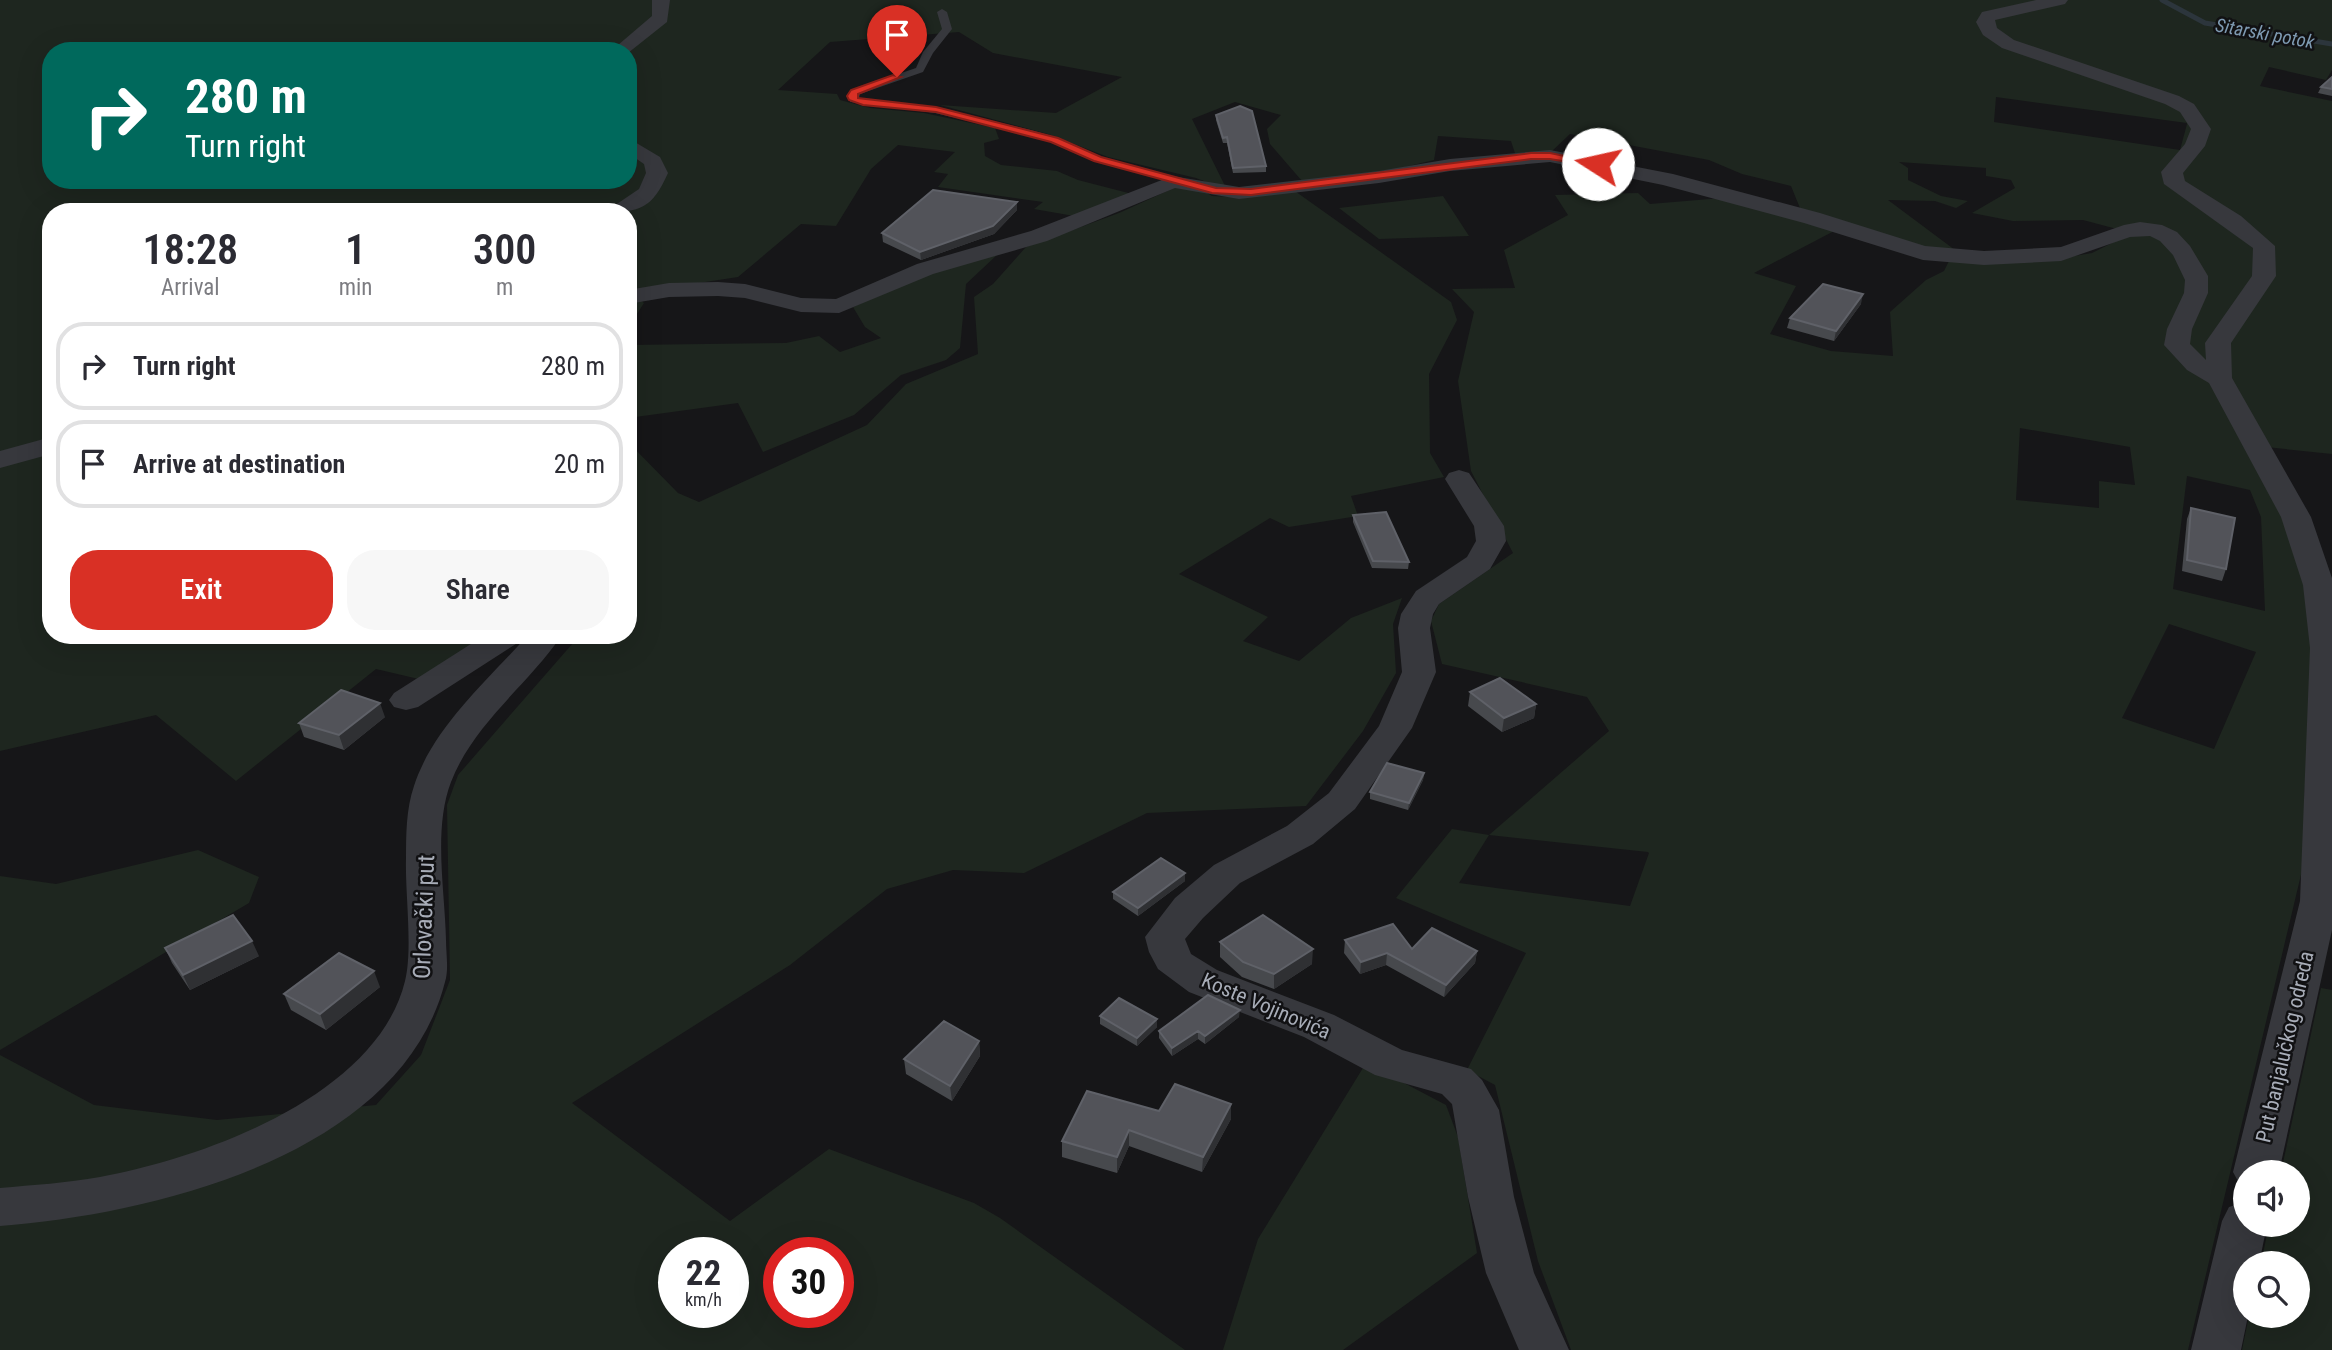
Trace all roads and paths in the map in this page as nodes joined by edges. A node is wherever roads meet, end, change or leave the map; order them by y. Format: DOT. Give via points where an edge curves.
graph roads {
  1 [pos="661,0"];
  2 [pos="2059,0"];
  3 [pos="942,12"];
  4 [pos="631,42"];
  5 [pos="637,150"];
  6 [pos="1180,181"];
  7 [pos="631,203"];
  8 [pos="637,295"];
  9 [pos="2219,378"];
  10 [pos="42,447"];
  11 [pos="0,460"];
  12 [pos="1459,479"];
  13 [pos="494,644"];
  14 [pos="539,644"];
  15 [pos="406,700"];
  16 [pos="2259,1160"];
  17 [pos="0,1207"];
  18 [pos="2241,1237"];
  19 [pos="1544,1350"];
  20 [pos="2216,1350"];
  1 -- 4 [label="street" via="661,18"];
  2 -- 9 [label="street, Put banjalučkog odreda" via="1988,16 1985,22 1989,31 2008,44 2187,108 2201,129 2195,146 2172,172 2175,184 2233,220 2264,246 2264,276 2218,343"];
  3 -- 6 [label="lane" via="947,29 920,70 855,92 854,100 936,110 1027,132 1098,159"];
  5 -- 7 [label="street" via="653,161 657,173 648,193"];
  6 -- 8 [label="street" via="1039,236 925,269 839,306 801,305 718,289"];
  6 -- 9 [label="street" via="1239,193 1550,156 1665,179 1941,256 2077,252 2132,227 2147,228 2172,239 2194,271 2197,292 2177,333 2177,345 2196,365"];
  9 -- 16 [label="street, Put banjalučkog odreda" via="2296,517 2319,585 2325,624 2319,901"];
  10 -- 11 [label="street"];
  12 -- 19 [label="street, Koste Vojinovića" via="1489,526 1491,541 1479,563 1427,598 1417,614 1419,672 1395,728 1342,802 1300,835 1227,874 1173,927 1165,937 1166,949 1186,972 1203,981 1319,1026 1391,1063 1457,1081 1477,1110 1491,1197 1510,1273"];
  13 -- 15 [label="street"];
  14 -- 17 [label="street, Orlovački put" via="447,754 427,805 425,982 399,1045 360,1084 279,1137 115,1193"];
  18 -- 20 [label="street"];
}
